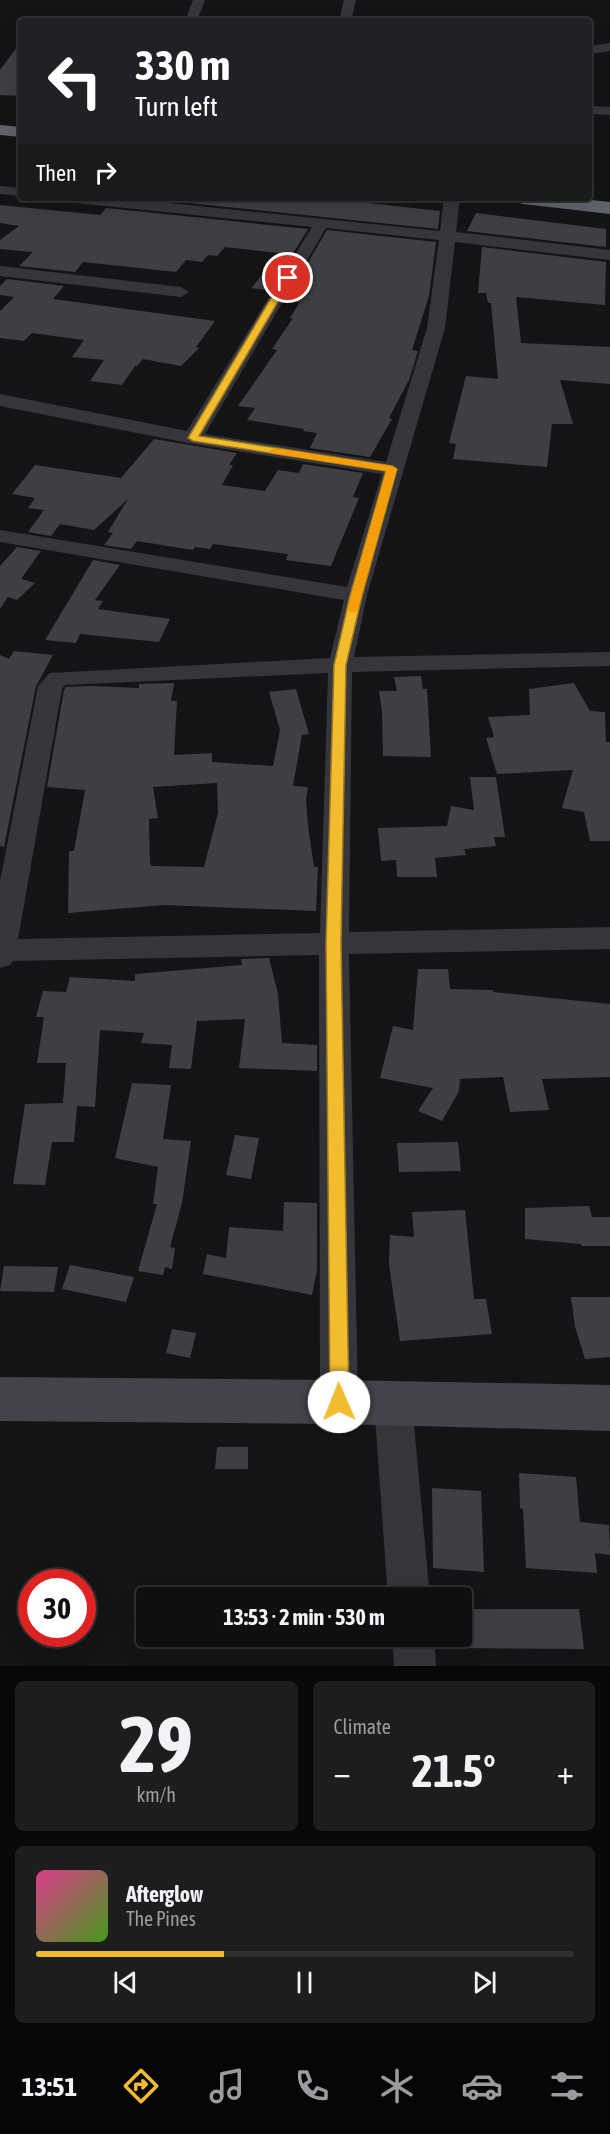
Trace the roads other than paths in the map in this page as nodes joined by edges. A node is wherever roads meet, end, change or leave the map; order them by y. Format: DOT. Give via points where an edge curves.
graph roads {
  1 [pos="199,0"];
  2 [pos="350,0"];
  3 [pos="192,18"];
  4 [pos="346,18"];
  5 [pos="610,47"];
  6 [pos="592,50"];
  7 [pos="592,110"];
  8 [pos="610,111"];
  9 [pos="0,130"];
  10 [pos="18,132"];
  11 [pos="0,139"];
  12 [pos="18,141"];
  13 [pos="0,190"];
  14 [pos="18,192"];
  15 [pos="592,199"];
  16 [pos="104,201"];
  17 [pos="452,201"];
  18 [pos="549,201"];
  19 [pos="610,201"];
  20 [pos="610,208"];
  21 [pos="321,224"];
  22 [pos="447,236"];
  23 [pos="610,255"];
  24 [pos="0,271"];
  25 [pos="181,292"];
  26 [pos="0,400"];
  27 [pos="193,438"];
  28 [pos="392,469"];
  29 [pos="0,536"];
  30 [pos="356,596"];
  31 [pos="610,658"];
  32 [pos="340,665"];
  33 [pos="610,938"];
  34 [pos="334,943"];
  35 [pos="0,952"];
  36 [pos="0,1399"];
  37 [pos="339,1402"];
  38 [pos="393,1403"];
  39 [pos="610,1408"];
  40 [pos="409,1587"];
  41 [pos="414,1647"];
  42 [pos="415,1666"];
  1 -- 3 [label="street"];
  2 -- 4 [label="street"];
  5 -- 6 [label="street"];
  7 -- 8 [label="street"];
  9 -- 10 [label="highway"];
  11 -- 12 [label="highway"];
  13 -- 14 [label="street"];
  15 -- 19 [label="highway"];
  16 -- 21 [label="street"];
  17 -- 22 [label="street"];
  18 -- 20 [label="highway"];
  21 -- 22 [label="street"];
  21 -- 27 [label="street"];
  22 -- 23 [label="street"];
  22 -- 28 [label="street" via="436,328"];
  24 -- 25 [label="street"];
  26 -- 27 [label="street"];
  27 -- 28 [label="street"];
  28 -- 30 [label="street"];
  29 -- 30 [label="street"];
  30 -- 32 [label="street"];
  31 -- 32 [label="street"];
  32 -- 34 [label="street"];
  32 -- 35 [label="street" via="54,681"];
  33 -- 34 [label="street"];
  34 -- 35 [label="street"];
  34 -- 37 [label="street"];
  36 -- 37 [label="street"];
  37 -- 38 [label="street"];
  38 -- 39 [label="street"];
  38 -- 40 [label="street"];
  41 -- 42 [label="street"];
}
